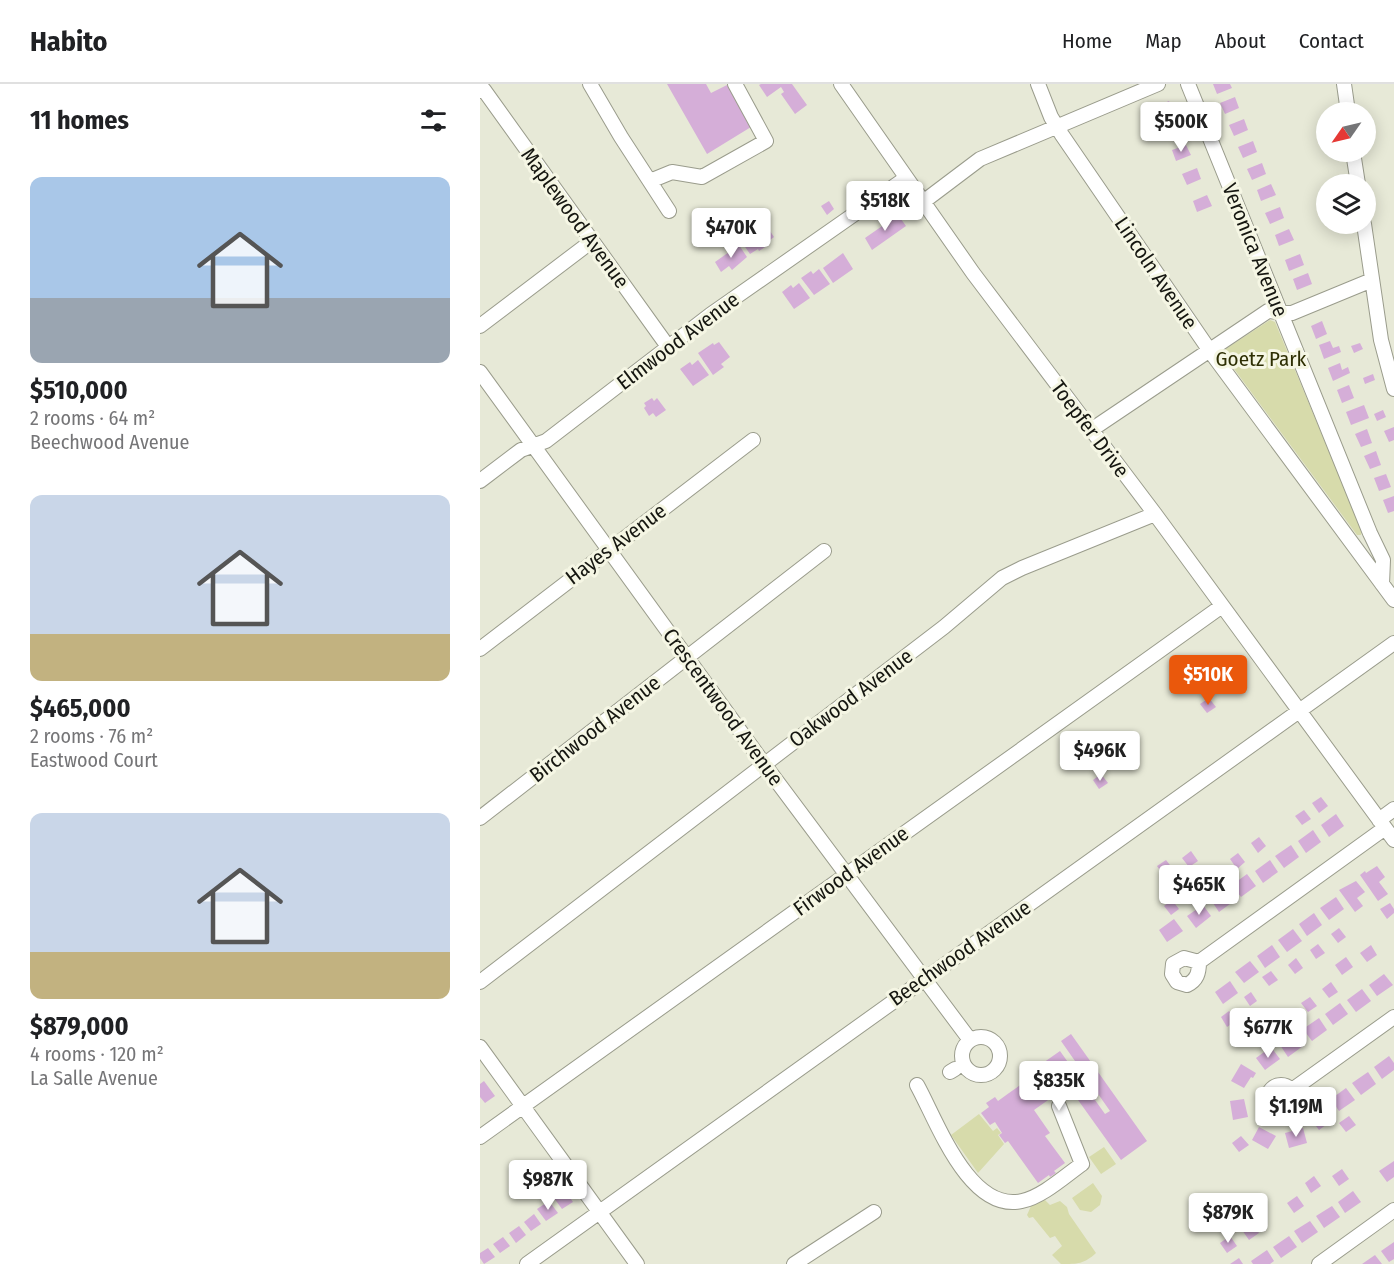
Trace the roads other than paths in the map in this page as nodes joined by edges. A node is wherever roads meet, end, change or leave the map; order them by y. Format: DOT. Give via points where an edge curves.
graph roads {
  1 [pos="590,84"];
  2 [pos="735,84"];
  3 [pos="841,84"];
  4 [pos="1038,84"];
  5 [pos="1158,84"];
  6 [pos="1188,84"];
  7 [pos="1344,84"];
  8 [pos="480,91"];
  9 [pos="1347,102"];
  10 [pos="1056,126"];
  11 [pos="906,178"];
  12 [pos="650,181"];
  13 [pos="923,202"];
  14 [pos="669,211"];
  15 [pos="1365,234"];
  16 [pos="592,241"];
  17 [pos="1372,280"];
  18 [pos="1281,313"];
  19 [pos="480,326"];
  20 [pos="669,348"];
  21 [pos="1210,351"];
  22 [pos="480,372"];
  23 [pos="1394,389"];
  24 [pos="1091,430"];
  25 [pos="753,440"];
  26 [pos="534,447"];
  27 [pos="480,481"];
  28 [pos="1155,514"];
  29 [pos="608,550"];
  30 [pos="824,551"];
  31 [pos="1382,584"];
  32 [pos="1394,600"];
  33 [pos="1222,606"];
  34 [pos="1394,643"];
  35 [pos="480,649"];
  36 [pos="687,657"];
  37 [pos="1300,711"];
  38 [pos="764,764"];
  39 [pos="1394,809"];
  40 [pos="480,818"];
  41 [pos="1386,829"];
  42 [pos="846,874"];
  43 [pos="1199,962"];
  44 [pos="923,980"];
  45 [pos="480,982"];
  46 [pos="1394,1017"];
  47 [pos="970,1040"];
  48 [pos="480,1047"];
  49 [pos="917,1085"];
  50 [pos="1292,1090"];
  51 [pos="523,1106"];
  52 [pos="1059,1106"];
  53 [pos="480,1137"];
  54 [pos="1394,1210"];
  55 [pos="599,1212"];
  56 [pos="874,1212"];
  57 [pos="816,1258"];
  58 [pos="636,1263"];
  59 [pos="527,1264"];
  60 [pos="794,1264"];
  61 [pos="1319,1264"];
  1 -- 12 [label="street"];
  2 -- 12 [label="street" via="766,141 702,177 672,172"];
  3 -- 11 [label="street, Toepfer Drive"];
  4 -- 10 [label="street, Lincoln Avenue"];
  5 -- 10 [label="street"];
  6 -- 18 [label="street, Veronica Avenue"];
  7 -- 9 [label="street"];
  8 -- 16 [label="street, Maplewood Avenue" via="484,90"];
  10 -- 13 [label="street" via="980,159"];
  10 -- 21 [label="street, Lincoln Avenue"];
  11 -- 13 [label="street, Toepfer Drive"];
  11 -- 20 [label="street, Elmwood Avenue" via="772,270"];
  12 -- 14 [label="street"];
  13 -- 24 [label="street, Toepfer Drive"];
  15 -- 17 [label="street"];
  16 -- 19 [label="street"];
  16 -- 20 [label="street, Maplewood Avenue"];
  17 -- 18 [label="street" via="1292,313"];
  17 -- 23 [label="street" via="1381,340"];
  18 -- 21 [label="street" via="1268,311"];
  18 -- 31 [label="street, Veronica Avenue" via="1383,560"];
  20 -- 26 [label="street, Elmwood Avenue"];
  21 -- 24 [label="street"];
  21 -- 31 [label="street, Lincoln Avenue"];
  22 -- 26 [label="street, Crescentwood Avenue"];
  24 -- 28 [label="street, Toepfer Drive"];
  25 -- 29 [label="street, Hayes Avenue"];
  26 -- 27 [label="street, Elmwood Avenue" via="521,450"];
  26 -- 29 [label="street, Crescentwood Avenue"];
  28 -- 33 [label="street, Toepfer Drive"];
  28 -- 38 [label="street, Oakwood Avenue" via="1002,578"];
  29 -- 35 [label="street, Hayes Avenue"];
  29 -- 36 [label="street, Crescentwood Avenue"];
  30 -- 36 [label="street, Birchwood Avenue"];
  31 -- 32 [label="street, Lincoln Avenue"];
  33 -- 37 [label="street, Toepfer Drive"];
  33 -- 42 [label="street, Firwood Avenue"];
  34 -- 37 [label="street, Beechwood Avenue"];
  36 -- 38 [label="street, Crescentwood Avenue"];
  36 -- 40 [label="street, Birchwood Avenue"];
  37 -- 41 [label="street, Toepfer Drive"];
  37 -- 44 [label="street, Beechwood Avenue"];
  38 -- 42 [label="street, Crescentwood Avenue"];
  38 -- 45 [label="street, Oakwood Avenue"];
  39 -- 41 [label="street"];
  41 -- 43 [label="street"];
  42 -- 44 [label="street, Crescentwood Avenue"];
  42 -- 51 [label="street, Firwood Avenue"];
  44 -- 47 [label="street, Crescentwood Avenue"];
  44 -- 55 [label="street, Beechwood Avenue"];
  46 -- 50 [label="street"];
  48 -- 51 [label="street"];
  49 -- 52 [label="street" via="941,1135 975,1185 989,1196 1008,1202 1038,1195 1082,1164"];
  51 -- 53 [label="street, Firwood Avenue"];
  51 -- 55 [label="street"];
  54 -- 61 [label="street"];
  55 -- 58 [label="street"];
  55 -- 59 [label="street, Beechwood Avenue"];
  56 -- 57 [label="street"];
  57 -- 60 [label="street"];
}
